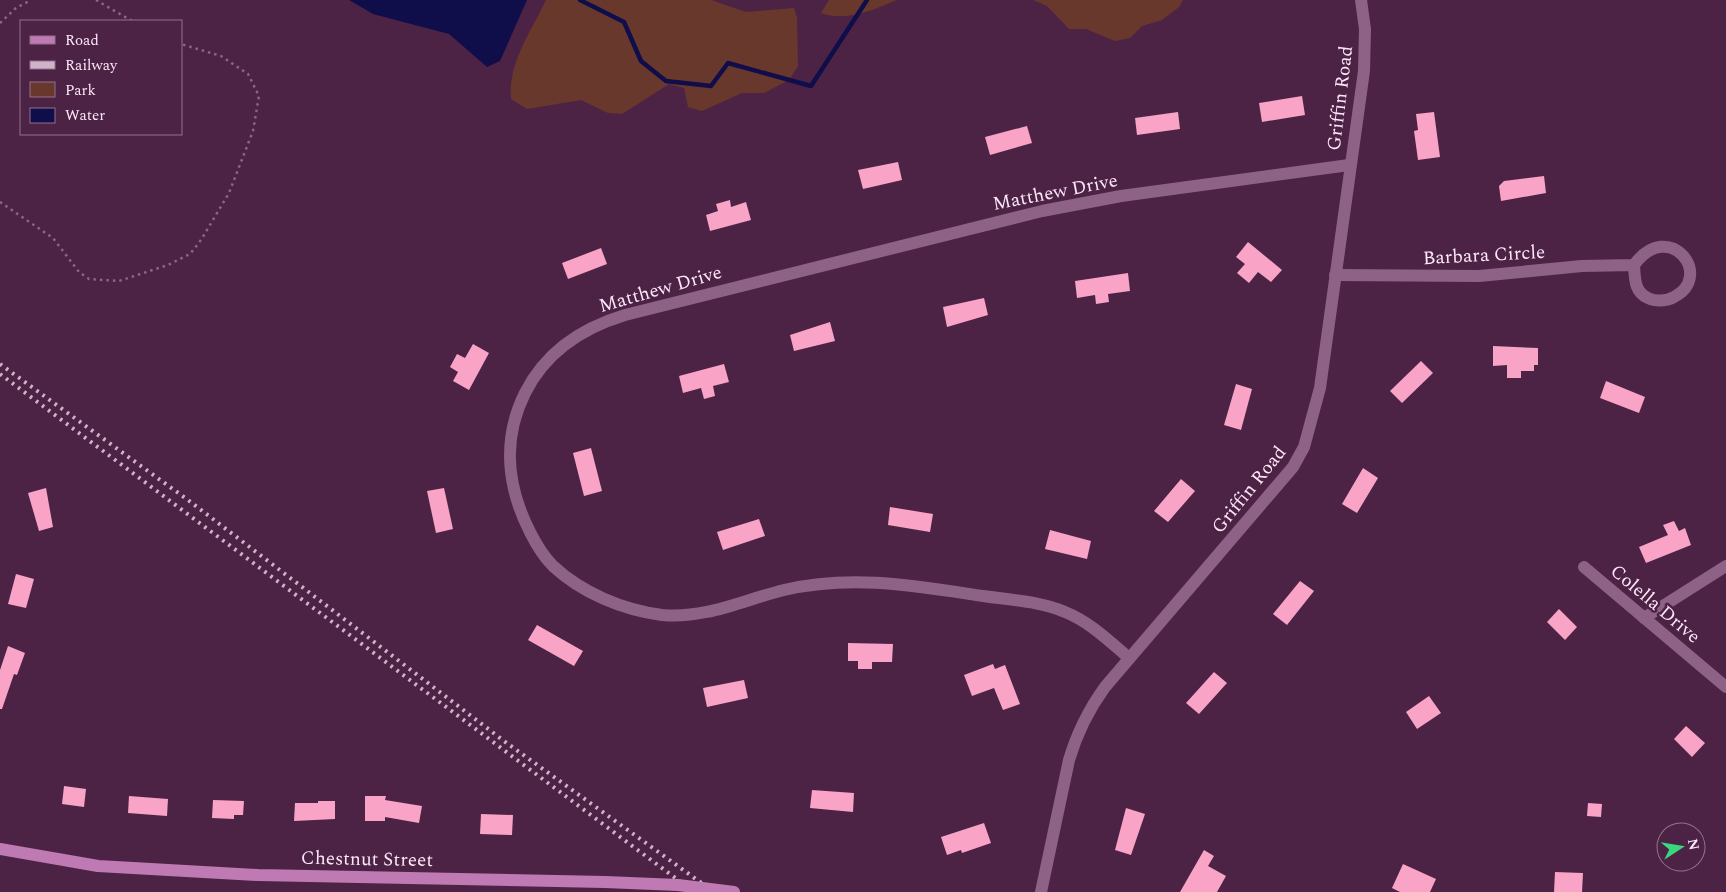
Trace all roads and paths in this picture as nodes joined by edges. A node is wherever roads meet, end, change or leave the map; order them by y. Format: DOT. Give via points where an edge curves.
graph roads {
  1 [pos="30,0"];
  2 [pos="96,0"];
  3 [pos="1361,0"];
  4 [pos="130,20"];
  5 [pos="0,23"];
  6 [pos="182,44"];
  7 [pos="1350,166"];
  8 [pos="0,202"];
  9 [pos="1634,265"];
  10 [pos="1336,275"];
  11 [pos="1726,566"];
  12 [pos="1584,567"];
  13 [pos="1644,618"];
  14 [pos="1129,658"];
  15 [pos="1726,687"];
  16 [pos="0,849"];
  17 [pos="734,892"];
  18 [pos="1041,892"];
  1 -- 5 [label="path"];
  2 -- 4 [label="path"];
  3 -- 7 [label="street, Griffin Road" via="1365,58"];
  6 -- 8 [label="path" via="221,56 248,74 259,96 253,131 229,192 190,254 119,281 90,279 79,272 53,238"];
  7 -- 10 [label="street, Griffin Road"];
  7 -- 14 [label="street, Matthew Drive" via="1121,196 1042,211 625,315 579,334 560,348 538,372 522,399 510,440 510,473 517,502 535,543 552,565 599,597 652,613 686,616 817,584 850,580 896,583 1044,605 1081,620"];
  9 -- 9 [label="street" via="1650,249 1666,245 1679,250 1685,258 1690,266 1690,280 1686,288 1669,300 1649,299 1635,284"];
  9 -- 10 [label="street, Barbara Circle" via="1582,266 1479,276"];
  10 -- 14 [label="street, Griffin Road" via="1320,388 1304,447 1293,467"];
  11 -- 13 [label="street"];
  12 -- 13 [label="street, Colella Drive"];
  13 -- 15 [label="street, Colella Drive"];
  14 -- 18 [label="street, Griffin Road" via="1092,705 1075,742"];
  16 -- 17 [label="main road, Chestnut Street, bridge" via="98,866 258,875 605,882"];
}
